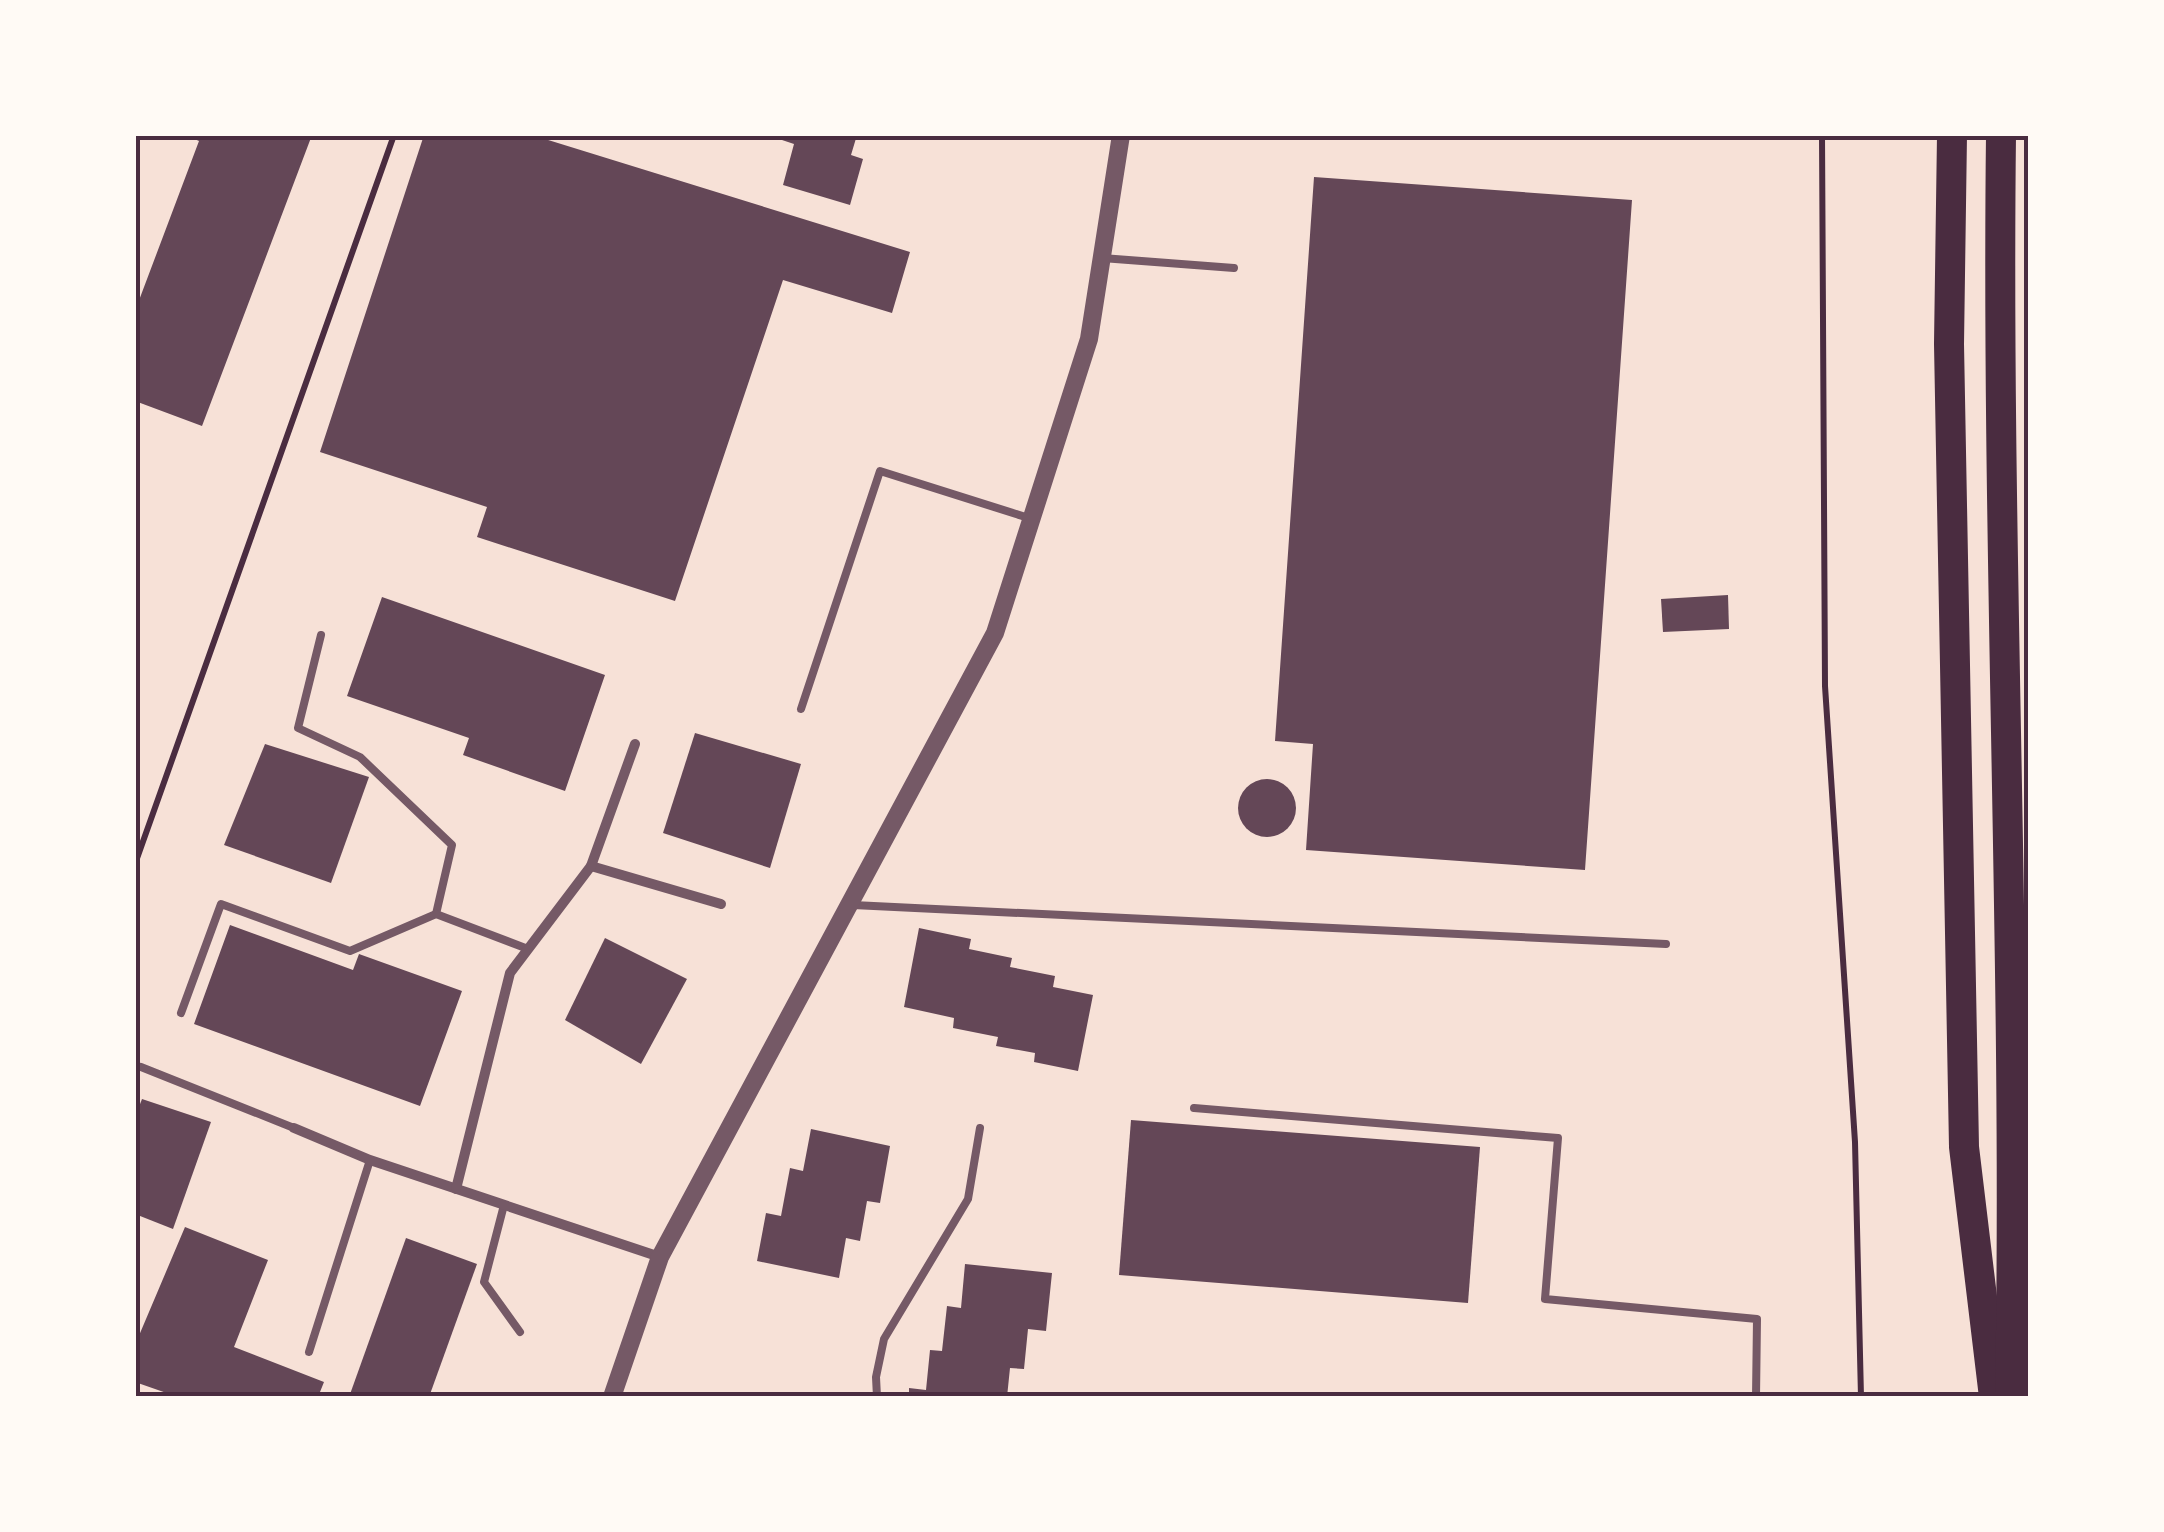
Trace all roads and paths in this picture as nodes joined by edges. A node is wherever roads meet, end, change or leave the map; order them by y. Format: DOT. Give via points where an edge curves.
graph roads {
  1 [pos="394,135"];
  2 [pos="1121,135"];
  3 [pos="1822,135"];
  4 [pos="1952,135"];
  5 [pos="2001,135"];
  6 [pos="1102,258"];
  7 [pos="1234,268"];
  8 [pos="1032,519"];
  9 [pos="322,635"];
  10 [pos="801,708"];
  11 [pos="635,744"];
  12 [pos="135,864"];
  13 [pos="592,866"];
  14 [pos="721,904"];
  15 [pos="849,904"];
  16 [pos="436,914"];
  17 [pos="1666,944"];
  18 [pos="528,949"];
  19 [pos="181,1013"];
  20 [pos="141,1067"];
  21 [pos="1194,1108"];
  22 [pos="294,1128"];
  23 [pos="980,1128"];
  24 [pos="370,1160"];
  25 [pos="456,1189"];
  26 [pos="504,1205"];
  27 [pos="660,1258"];
  28 [pos="520,1332"];
  29 [pos="309,1352"];
  30 [pos="612,1397"];
  31 [pos="877,1397"];
  32 [pos="1756,1397"];
  33 [pos="1861,1397"];
  34 [pos="1994,1397"];
  35 [pos="2010,1397"];
  1 -- 12 [label="path"];
  2 -- 6 [label="street"];
  3 -- 33 [label="path" via="1826,686 1855,1142"];
  4 -- 34 [label="highway" via="1949,344 1964,1147"];
  5 -- 35 [label="highway" via="2014,1166"];
  6 -- 7 [label="lane"];
  6 -- 8 [label="street" via="1090,339"];
  8 -- 10 [label="lane" via="880,471"];
  8 -- 15 [label="street" via="995,632"];
  9 -- 16 [label="lane" via="298,728 360,758 452,845"];
  11 -- 13 [label="street"];
  13 -- 14 [label="street"];
  13 -- 18 [label="street"];
  15 -- 17 [label="lane"];
  15 -- 27 [label="street"];
  16 -- 18 [label="lane"];
  16 -- 19 [label="lane" via="350,951 221,904"];
  18 -- 25 [label="street" via="510,973"];
  20 -- 22 [label="lane"];
  21 -- 32 [label="lane" via="1558,1138 1544,1299 1757,1319"];
  22 -- 24 [label="street"];
  23 -- 31 [label="lane" via="968,1199 884,1338"];
  24 -- 25 [label="street"];
  24 -- 29 [label="lane"];
  25 -- 26 [label="street"];
  26 -- 27 [label="street"];
  26 -- 28 [label="lane" via="484,1282"];
  27 -- 30 [label="street"];
}
